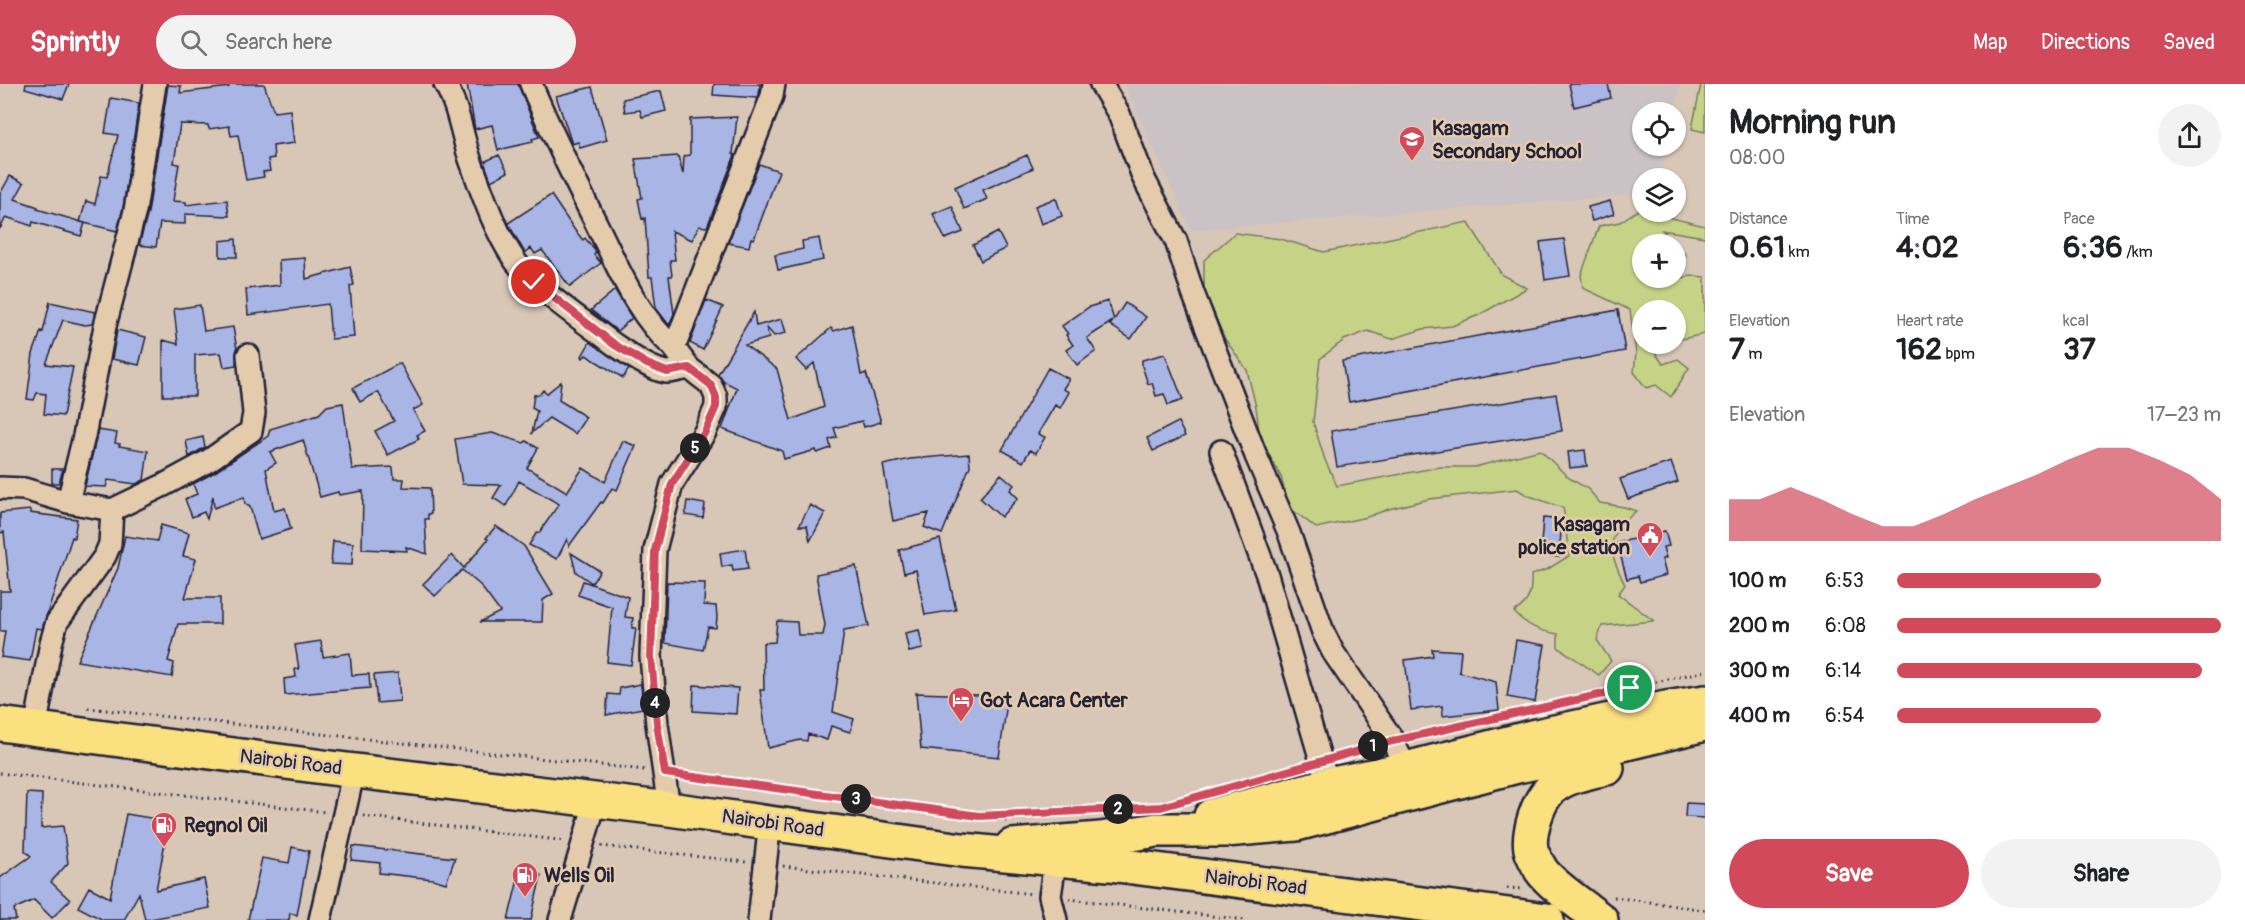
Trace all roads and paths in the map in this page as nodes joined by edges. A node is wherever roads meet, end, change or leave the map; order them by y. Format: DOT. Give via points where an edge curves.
graph roads {
  1 [pos="155,84"];
  2 [pos="445,84"];
  3 [pos="531,84"];
  4 [pos="774,84"];
  5 [pos="1101,84"];
  6 [pos="674,348"];
  7 [pos="248,355"];
  8 [pos="689,368"];
  9 [pos="1221,451"];
  10 [pos="0,488"];
  11 [pos="68,502"];
  12 [pos="112,510"];
  13 [pos="1705,671"];
  14 [pos="1602,694"];
  15 [pos="1705,702"];
  16 [pos="87,708"];
  17 [pos="1510,715"];
  18 [pos="0,724"];
  19 [pos="1705,724"];
  20 [pos="35,729"];
  21 [pos="0,736"];
  22 [pos="1705,746"];
  23 [pos="1399,755"];
  24 [pos="0,773"];
  25 [pos="665,773"];
  26 [pos="1325,773"];
  27 [pos="352,779"];
  28 [pos="1196,797"];
  29 [pos="669,809"];
  30 [pos="1126,809"];
  31 [pos="593,810"];
  32 [pos="345,814"];
  33 [pos="982,816"];
  34 [pos="1165,817"];
  35 [pos="1014,822"];
  36 [pos="769,831"];
  37 [pos="584,844"];
  38 [pos="962,850"];
  39 [pos="765,864"];
  40 [pos="1052,883"];
  41 [pos="1505,888"];
  42 [pos="1564,891"];
  43 [pos="1606,908"];
  44 [pos="1705,910"];
  45 [pos="1384,914"];
  46 [pos="320,920"];
  47 [pos="561,920"];
  48 [pos="759,920"];
  49 [pos="1056,920"];
  50 [pos="1246,920"];
  51 [pos="1465,920"];
  52 [pos="1547,920"];
  1 -- 11 [label="street" via="135,211 105,326"];
  2 -- 8 [label="street" via="497,228 534,282 615,345 647,364 667,372"];
  3 -- 6 [label="street" via="619,274 637,305"];
  4 -- 6 [label="street"];
  5 -- 23 [label="street" via="1119,114 1144,179 1176,241 1289,533 1323,632"];
  6 -- 8 [label="street"];
  7 -- 12 [label="street" via="254,413 251,430 208,461"];
  8 -- 25 [label="street" via="711,385 716,407 672,484 655,550 651,656"];
  9 -- 26 [label="street" via="1267,574"];
  10 -- 11 [label="street" via="24,489"];
  11 -- 12 [label="street"];
  12 -- 20 [label="street" via="110,544 105,556 57,622"];
  13 -- 14 [label="path"];
  15 -- 23 [label="main road" via="1533,737"];
  16 -- 25 [label="path"];
  17 -- 23 [label="path"];
  18 -- 20 [label="main road, Nairobi Road"];
  19 -- 34 [label="main road" via="1517,766 1296,824 1225,831"];
  20 -- 29 [label="main road, Nairobi Road"];
  21 -- 27 [label="main road, Nairobi Road"];
  22 -- 42 [label="main road" via="1568,778 1550,790 1531,830 1531,850 1542,871"];
  23 -- 26 [label="main road"];
  23 -- 26 [label="path"];
  24 -- 32 [label="path"];
  25 -- 29 [label="street"];
  25 -- 33 [label="path"];
  26 -- 34 [label="main road"];
  27 -- 31 [label="main road, Nairobi Road"];
  27 -- 32 [label="street"];
  28 -- 34 [label="path"];
  29 -- 38 [label="main road, Nairobi Road"];
  30 -- 33 [label="path"];
  31 -- 36 [label="main road, Nairobi Road"];
  31 -- 37 [label="street"];
  32 -- 37 [label="path"];
  32 -- 46 [label="street"];
  33 -- 35 [label="path"];
  34 -- 38 [label="main road" via="1101,839"];
  36 -- 39 [label="street"];
  36 -- 40 [label="main road, Nairobi Road"];
  37 -- 39 [label="path"];
  37 -- 47 [label="street"];
  38 -- 52 [label="main road, Nairobi Road" via="1109,864"];
  39 -- 40 [label="path"];
  39 -- 48 [label="street"];
  40 -- 45 [label="main road, Nairobi Road"];
  40 -- 49 [label="street"];
  40 -- 50 [label="path"];
  41 -- 42 [label="path"];
  42 -- 43 [label="main road"];
  43 -- 44 [label="path"];
  45 -- 51 [label="main road, Nairobi Road"];
}
